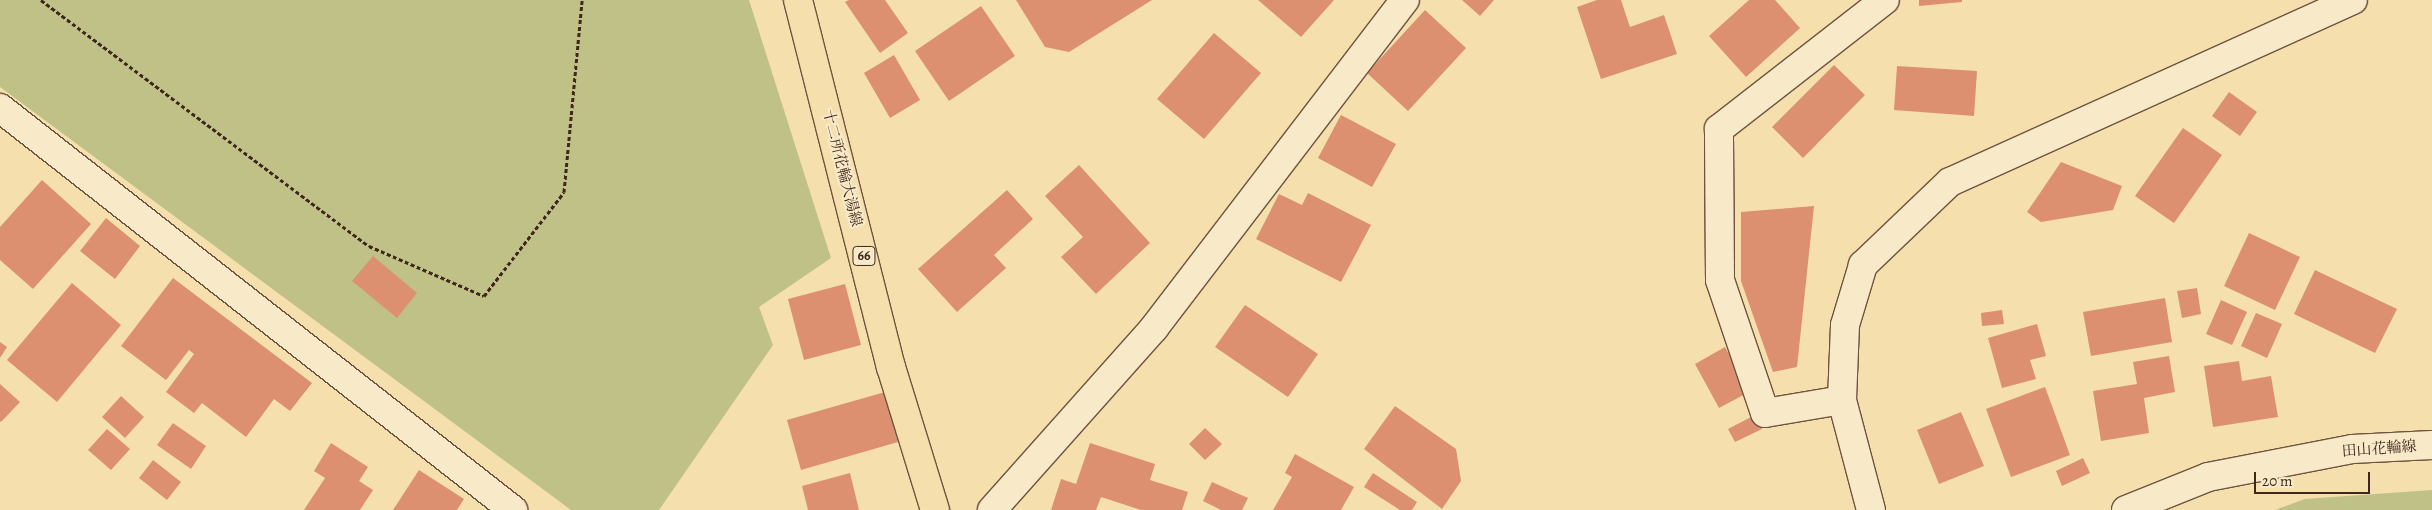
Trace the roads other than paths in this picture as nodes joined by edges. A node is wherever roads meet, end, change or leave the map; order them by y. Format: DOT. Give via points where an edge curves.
graph roads {
  1 [pos="798,0"];
  2 [pos="1405,0"];
  3 [pos="1885,0"];
  4 [pos="2353,0"];
  5 [pos="0,108"];
  6 [pos="1842,400"];
  7 [pos="2432,445"];
  8 [pos="513,510"];
  9 [pos="935,510"];
  10 [pos="992,510"];
  11 [pos="1871,510"];
  12 [pos="2126,510"];
  1 -- 9 [label="main road, 十二所花輪大湯線 / 66" via="891,367"];
  2 -- 10 [label="street" via="1154,328"];
  3 -- 6 [label="street" via="1718,129 1720,280 1765,413"];
  4 -- 6 [label="street" via="1950,182 1863,265 1845,325"];
  5 -- 8 [label="street"];
  6 -- 11 [label="street"];
  7 -- 12 [label="street, 田山花輪線" via="2352,449 2208,477"];
}
